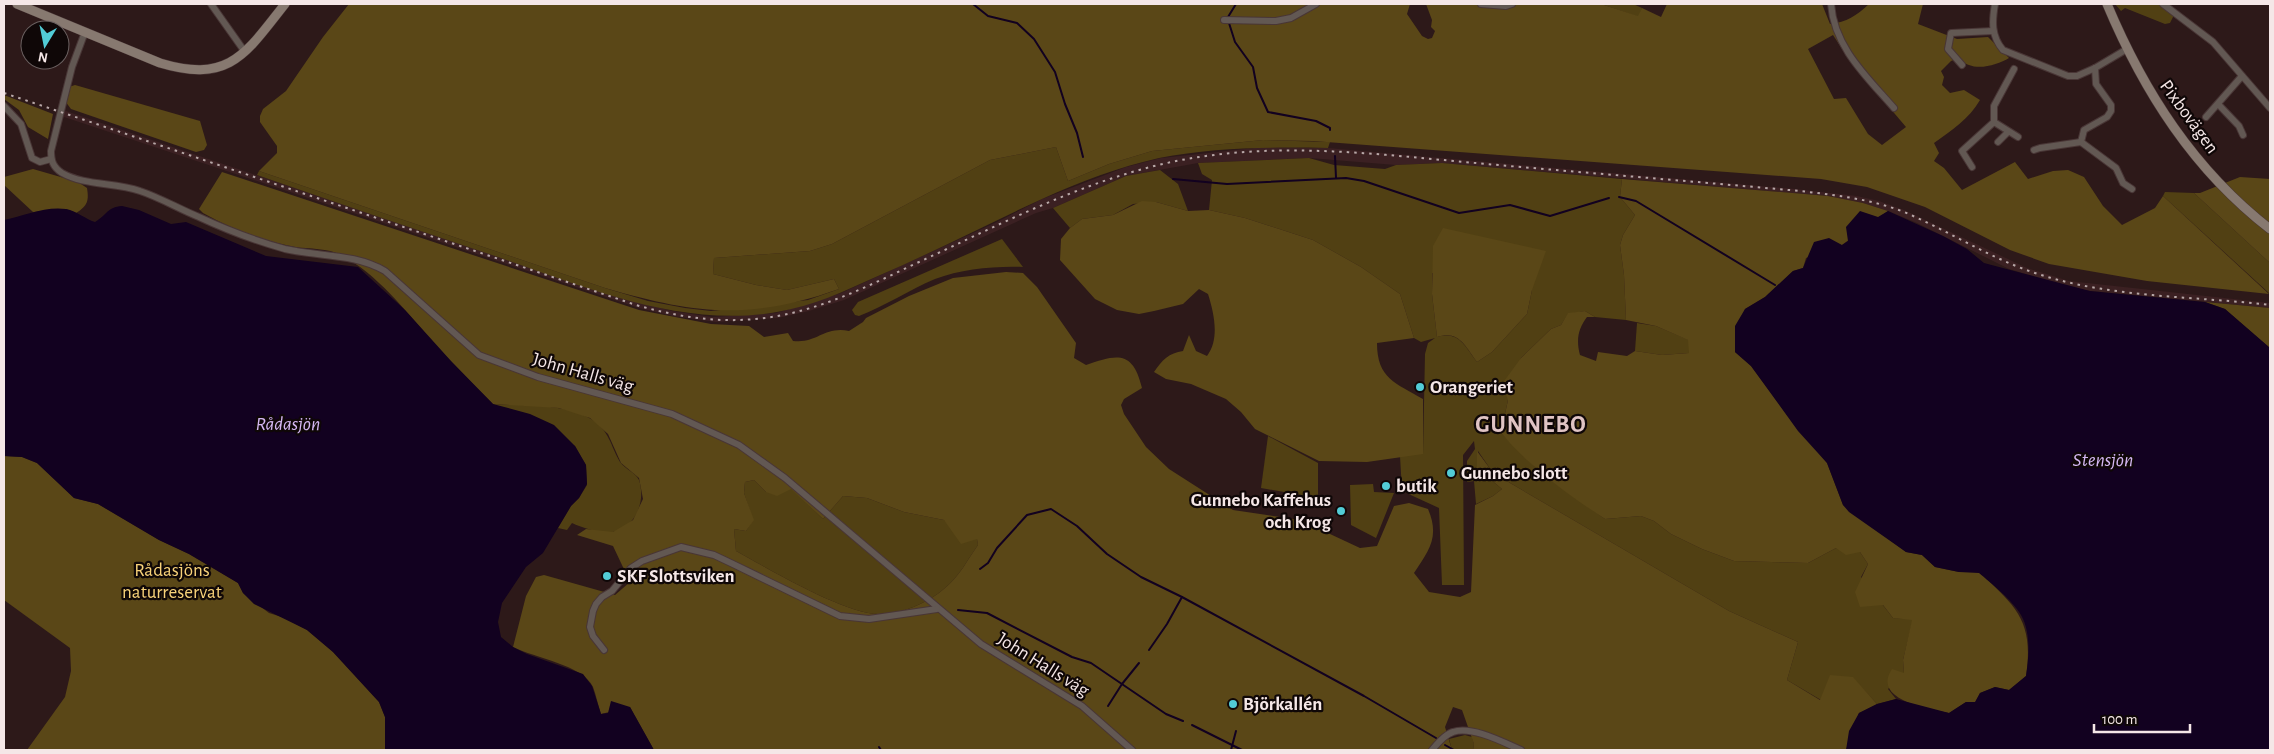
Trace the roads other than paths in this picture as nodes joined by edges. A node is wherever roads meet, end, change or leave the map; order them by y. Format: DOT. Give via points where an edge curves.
graph roads {
  1 [pos="17,4"];
  2 [pos="211,4"];
  3 [pos="285,4"];
  4 [pos="1316,4"];
  5 [pos="1481,4"];
  6 [pos="1512,4"];
  7 [pos="1831,4"];
  8 [pos="1994,4"];
  9 [pos="2107,4"];
  10 [pos="2163,4"];
  11 [pos="1224,20"];
  12 [pos="1993,31"];
  13 [pos="85,32"];
  14 [pos="2127,49"];
  15 [pos="246,52"];
  16 [pos="1962,65"];
  17 [pos="2095,68"];
  18 [pos="2014,69"];
  19 [pos="2242,76"];
  20 [pos="2218,104"];
  21 [pos="4,106"];
  22 [pos="1894,108"];
  23 [pos="2270,108"];
  24 [pos="2206,117"];
  25 [pos="1994,122"];
  26 [pos="2008,132"];
  27 [pos="2243,135"];
  28 [pos="2018,136"];
  29 [pos="1998,142"];
  30 [pos="2081,142"];
  31 [pos="2034,150"];
  32 [pos="51,159"];
  33 [pos="1972,166"];
  34 [pos="2132,189"];
  35 [pos="2270,229"];
  36 [pos="936,609"];
  37 [pos="604,650"];
  38 [pos="1132,750"];
  39 [pos="1432,750"];
  40 [pos="1521,750"];
  1 -- 13 [label="street"];
  2 -- 15 [label="street"];
  3 -- 15 [label="street"];
  4 -- 11 [label="street" via="1284,20"];
  5 -- 6 [label="street"];
  7 -- 22 [label="street" via="1842,43"];
  8 -- 12 [label="street"];
  9 -- 14 [label="street, Pixbovägen"];
  10 -- 19 [label="street" via="2213,42"];
  12 -- 16 [label="street" via="1951,33 1948,49"];
  12 -- 17 [label="street" via="2003,50 2068,76 2077,76"];
  13 -- 15 [label="street" via="183,70 224,66 235,62"];
  13 -- 32 [label="street" via="66,91"];
  14 -- 17 [label="street"];
  14 -- 35 [label="street, Pixbovägen" via="2163,114 2192,152 2221,186"];
  17 -- 30 [label="street" via="2096,84 2111,105 2111,111 2107,117 2084,130"];
  18 -- 25 [label="street" via="1994,106"];
  19 -- 20 [label="street"];
  19 -- 23 [label="street"];
  20 -- 24 [label="street"];
  20 -- 27 [label="street" via="2239,126"];
  21 -- 32 [label="street" via="21,124 32,158 40,162"];
  25 -- 26 [label="street"];
  25 -- 33 [label="street" via="1962,151"];
  26 -- 28 [label="street"];
  26 -- 29 [label="street"];
  30 -- 31 [label="street"];
  30 -- 34 [label="street" via="2116,168 2123,183"];
  32 -- 36 [label="street, John Halls väg" via="53,166 65,174 140,190 242,235 287,249 346,257 376,266 402,285 480,356 538,377 672,414 740,445 785,478"];
  36 -- 37 [label="street" via="869,620 840,616 727,561 681,547 630,568 612,591 596,604 590,627"];
  36 -- 38 [label="street, John Halls väg" via="980,644 1082,706"];
  39 -- 40 [label="street" via="1452,732 1461,731 1494,738"];
}
